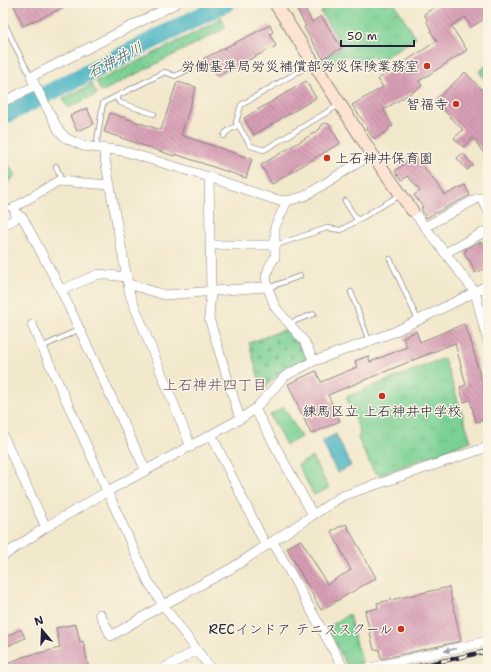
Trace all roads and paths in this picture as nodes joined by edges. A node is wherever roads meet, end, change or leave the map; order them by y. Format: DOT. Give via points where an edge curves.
graph roads {
  1 [pos="177,3"];
  2 [pos="275,3"];
  3 [pos="3,20"];
  4 [pos="314,63"];
  5 [pos="193,67"];
  6 [pos="35,84"];
  7 [pos="117,97"];
  8 [pos="3,102"];
  9 [pos="340,104"];
  10 [pos="154,114"];
  11 [pos="239,125"];
  12 [pos="224,136"];
  13 [pos="100,148"];
  14 [pos="372,154"];
  15 [pos="56,166"];
  16 [pos="209,177"];
  17 [pos="61,180"];
  18 [pos="110,185"];
  19 [pos="401,194"];
  20 [pos="287,201"];
  21 [pos="345,201"];
  22 [pos="4,204"];
  23 [pos="412,210"];
  24 [pos="488,210"];
  25 [pos="15,212"];
  26 [pos="357,220"];
  27 [pos="3,226"];
  28 [pos="425,227"];
  29 [pos="488,230"];
  30 [pos="210,245"];
  31 [pos="276,245"];
  32 [pos="445,253"];
  33 [pos="390,259"];
  34 [pos="300,276"];
  35 [pos="128,281"];
  36 [pos="488,285"];
  37 [pos="268,288"];
  38 [pos="61,290"];
  39 [pos="211,292"];
  40 [pos="351,292"];
  41 [pos="475,292"];
  42 [pos="314,314"];
  43 [pos="418,320"];
  44 [pos="289,323"];
  45 [pos="32,325"];
  46 [pos="80,329"];
  47 [pos="369,342"];
  48 [pos="488,342"];
  49 [pos="42,347"];
  50 [pos="314,361"];
  51 [pos="255,409"];
  52 [pos="240,419"];
  53 [pos="3,436"];
  54 [pos="212,436"];
  55 [pos="191,447"];
  56 [pos="488,447"];
  57 [pos="146,471"];
  58 [pos="108,491"];
  59 [pos="313,515"];
  60 [pos="46,527"];
  61 [pos="270,544"];
  62 [pos="3,556"];
  63 [pos="163,605"];
  64 [pos="100,614"];
  65 [pos="488,641"];
  66 [pos="197,650"];
  67 [pos="163,669"];
  68 [pos="211,669"];
  69 [pos="344,669"];
  70 [pos="366,669"];
  1 -- 6 [label="street"];
  2 -- 4 [label="street"];
  3 -- 6 [label="lane"];
  4 -- 9 [label="street"];
  4 -- 11 [label="lane" via="241,105 236,122"];
  5 -- 7 [label="lane" via="175,76 165,72"];
  6 -- 8 [label="street"];
  6 -- 13 [label="street" via="59,131 66,138 84,146"];
  7 -- 10 [label="lane" via="121,103"];
  7 -- 13 [label="lane" via="103,103"];
  9 -- 11 [label="lane" via="264,150 251,146"];
  9 -- 14 [label="street"];
  11 -- 12 [label="lane" via="225,132"];
  13 -- 16 [label="street" via="123,151"];
  13 -- 18 [label="street"];
  14 -- 19 [label="street"];
  14 -- 20 [label="street" via="305,196"];
  15 -- 17 [label="lane"];
  16 -- 20 [label="street" via="273,199"];
  16 -- 30 [label="street"];
  17 -- 18 [label="street"];
  17 -- 25 [label="street" via="15,207"];
  18 -- 35 [label="street"];
  19 -- 23 [label="street"];
  19 -- 26 [label="lane"];
  20 -- 31 [label="street" via="275,227"];
  21 -- 26 [label="lane"];
  22 -- 25 [label="lane"];
  23 -- 28 [label="street"];
  24 -- 28 [label="street" via="481,198 478,198"];
  25 -- 27 [label="street" via="15,219"];
  25 -- 38 [label="street" via="23,218"];
  26 -- 31 [label="lane" via="341,230 327,228"];
  28 -- 32 [label="street"];
  29 -- 32 [label="street"];
  30 -- 31 [label="street"];
  30 -- 39 [label="street"];
  31 -- 37 [label="street" via="276,257 266,277"];
  32 -- 41 [label="street"];
  33 -- 43 [label="lane"];
  34 -- 37 [label="lane"];
  35 -- 38 [label="street" via="99,274"];
  35 -- 39 [label="street" via="165,295"];
  35 -- 55 [label="street" via="130,295"];
  36 -- 41 [label="street"];
  37 -- 39 [label="street"];
  37 -- 44 [label="street" via="275,307"];
  38 -- 46 [label="street"];
  39 -- 52 [label="street" via="209,318"];
  40 -- 47 [label="lane"];
  41 -- 43 [label="street"];
  41 -- 48 [label="street"];
  42 -- 44 [label="lane"];
  43 -- 47 [label="street"];
  44 -- 50 [label="street" via="304,341"];
  45 -- 49 [label="street"];
  46 -- 49 [label="lane"];
  46 -- 57 [label="street"];
  47 -- 50 [label="street"];
  49 -- 58 [label="street"];
  50 -- 51 [label="street" via="285,376"];
  51 -- 52 [label="street"];
  51 -- 59 [label="street"];
  52 -- 54 [label="street"];
  53 -- 60 [label="street"];
  54 -- 55 [label="street"];
  54 -- 61 [label="street"];
  55 -- 57 [label="street"];
  56 -- 59 [label="street" via="342,496"];
  57 -- 58 [label="street"];
  58 -- 60 [label="street"];
  58 -- 63 [label="street" via="148,581"];
  59 -- 61 [label="street"];
  60 -- 62 [label="street"];
  61 -- 63 [label="street" via="232,568"];
  61 -- 69 [label="street"];
  63 -- 64 [label="street" via="111,636"];
  63 -- 66 [label="street"];
  65 -- 70 [label="street, one-way"];
  66 -- 67 [label="street"];
  66 -- 68 [label="street"];
}
